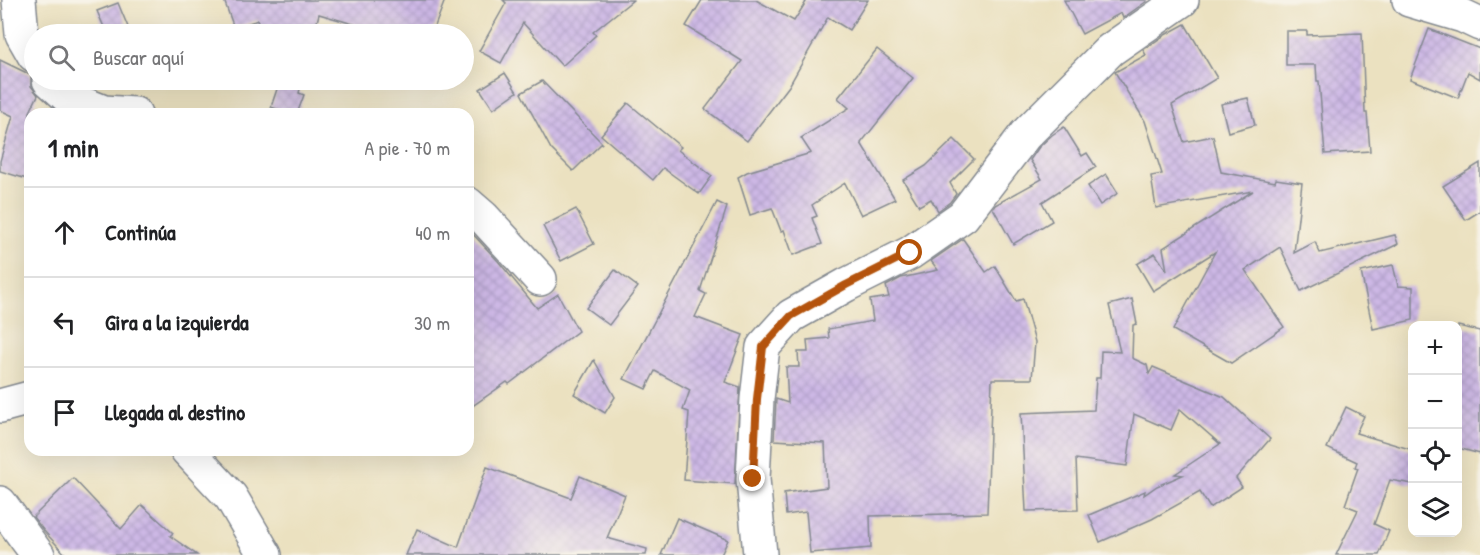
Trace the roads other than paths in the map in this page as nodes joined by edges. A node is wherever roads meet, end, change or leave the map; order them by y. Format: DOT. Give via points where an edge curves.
graph roads {
  1 [pos="19,0"];
  2 [pos="1182,0"];
  3 [pos="1409,0"];
  4 [pos="1480,24"];
  5 [pos="24,38"];
  6 [pos="60,90"];
  7 [pos="94,108"];
  8 [pos="474,209"];
  9 [pos="540,279"];
  10 [pos="24,400"];
  11 [pos="0,406"];
  12 [pos="193,456"];
  13 [pos="0,503"];
  14 [pos="760,554"];
  15 [pos="38,555"];
  16 [pos="265,555"];
  1 -- 5 [label="street"];
  2 -- 14 [label="street" via="1110,50 1025,135 963,216 910,253 791,316 763,347 753,479"];
  3 -- 4 [label="street"];
  6 -- 7 [label="street"];
  8 -- 9 [label="street"];
  10 -- 11 [label="street"];
  12 -- 16 [label="street" via="231,497"];
  13 -- 15 [label="street"];
}
